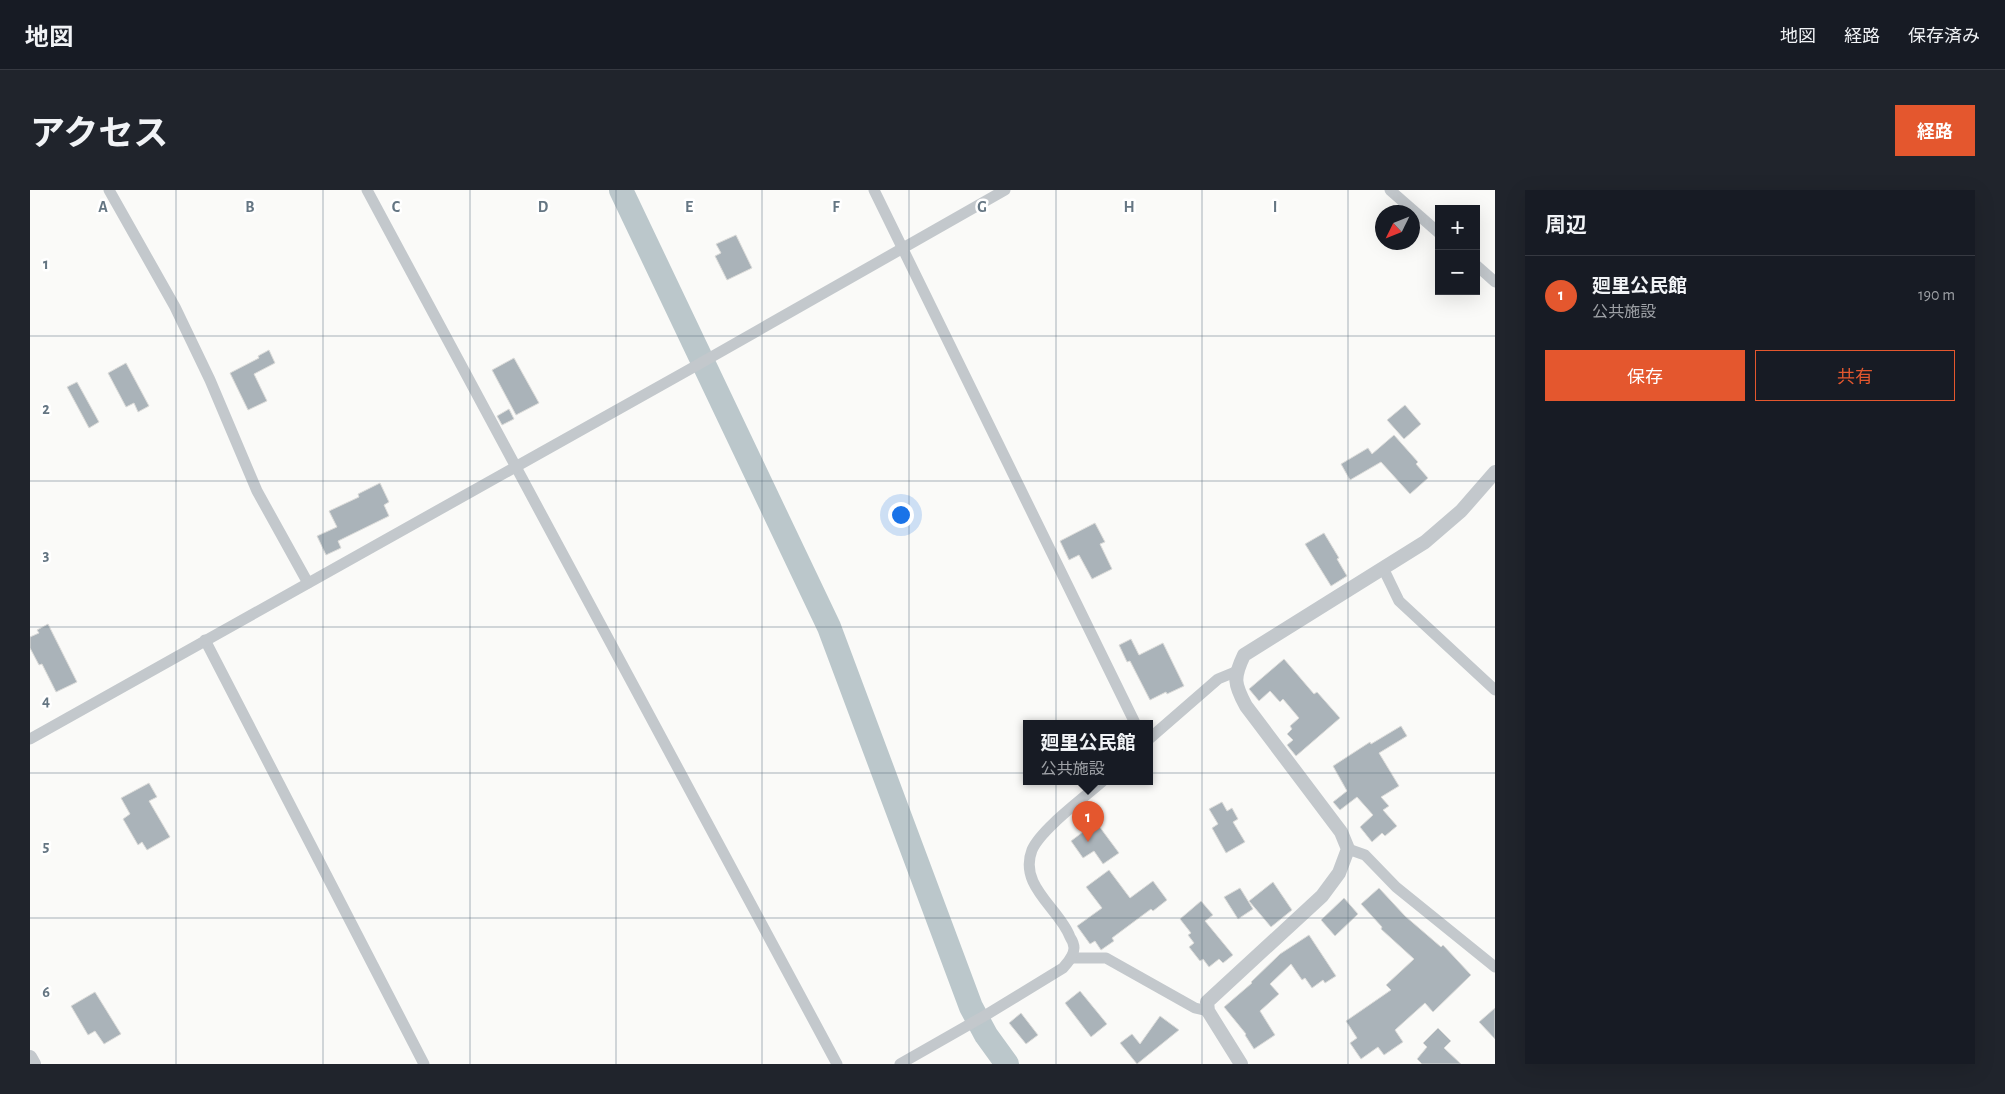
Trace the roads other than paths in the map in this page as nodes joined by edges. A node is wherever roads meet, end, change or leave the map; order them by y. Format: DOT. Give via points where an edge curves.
graph roads {
  1 [pos="109,190"];
  2 [pos="367,190"];
  3 [pos="874,190"];
  4 [pos="1005,190"];
  5 [pos="1390,190"];
  6 [pos="1435,229"];
  7 [pos="903,248"];
  8 [pos="1480,269"];
  9 [pos="1495,282"];
  10 [pos="515,467"];
  11 [pos="1495,472"];
  12 [pos="1383,568"];
  13 [pos="308,583"];
  14 [pos="205,640"];
  15 [pos="1236,672"];
  16 [pos="1495,690"];
  17 [pos="1134,720"];
  18 [pos="1153,736"];
  19 [pos="30,738"];
  20 [pos="1098,785"];
  21 [pos="1348,849"];
  22 [pos="1071,958"];
  23 [pos="1495,967"];
  24 [pos="1208,1011"];
  25 [pos="30,1056"];
  26 [pos="34,1064"];
  27 [pos="424,1064"];
  28 [pos="837,1064"];
  29 [pos="900,1064"];
  30 [pos="1242,1064"];
  1 -- 13 [label="street" via="175,307 257,491"];
  2 -- 10 [label="street"];
  3 -- 7 [label="street"];
  4 -- 7 [label="street"];
  5 -- 6 [label="street"];
  7 -- 10 [label="street"];
  7 -- 17 [label="street"];
  8 -- 9 [label="street"];
  10 -- 13 [label="street"];
  10 -- 28 [label="street"];
  11 -- 12 [label="street" via="1461,512 1426,542"];
  12 -- 15 [label="street" via="1244,655"];
  12 -- 16 [label="street" via="1399,601"];
  13 -- 14 [label="street"];
  14 -- 19 [label="street"];
  14 -- 27 [label="street"];
  15 -- 18 [label="street" via="1218,679"];
  15 -- 21 [label="street" via="1236,688 1246,706 1342,832"];
  20 -- 22 [label="street" via="1046,831 1032,850 1030,860 1029,870 1037,889 1068,932 1074,948"];
  21 -- 23 [label="street" via="1365,855 1396,887"];
  21 -- 24 [label="street" via="1339,873 1322,896 1213,994 1207,1002"];
  22 -- 24 [label="street" via="1106,958 1195,1008"];
  22 -- 29 [label="street" via="1063,968"];
  24 -- 30 [label="street"];
  25 -- 26 [label="street"];
}
